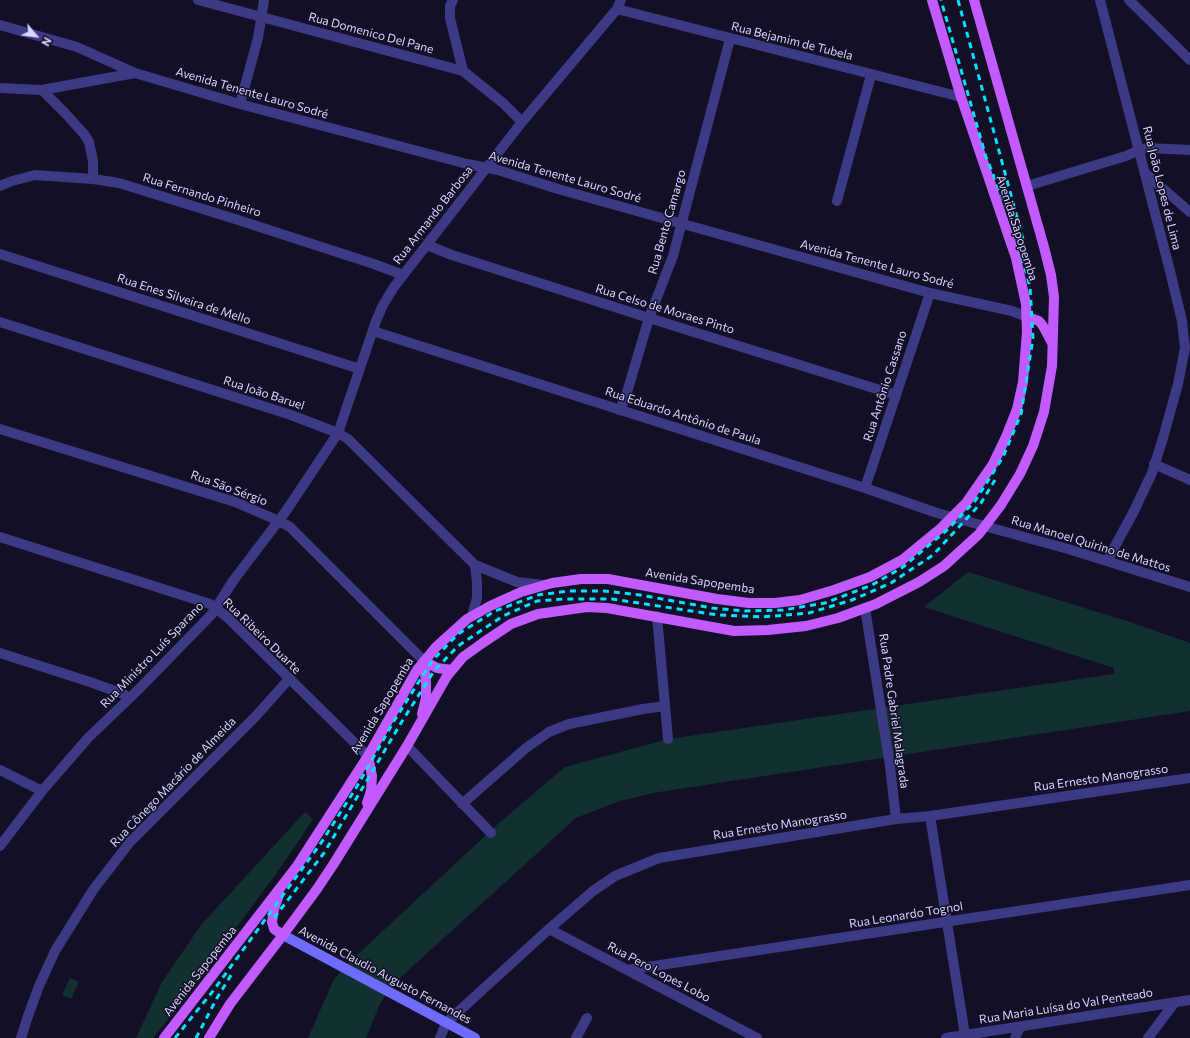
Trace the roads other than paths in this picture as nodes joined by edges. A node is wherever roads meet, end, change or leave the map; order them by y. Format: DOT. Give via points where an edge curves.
graph roads {
  1 [pos="198,0"];
  2 [pos="264,0"];
  3 [pos="453,0"];
  4 [pos="932,0"];
  5 [pos="974,0"];
  6 [pos="1100,0"];
  7 [pos="1129,0"];
  8 [pos="619,4"];
  9 [pos="262,17"];
  10 [pos="0,25"];
  11 [pos="730,39"];
  12 [pos="1190,60"];
  13 [pos="463,70"];
  14 [pos="135,73"];
  15 [pos="871,75"];
  16 [pos="0,88"];
  17 [pos="42,90"];
  18 [pos="961,97"];
  19 [pos="240,104"];
  20 [pos="522,122"];
  21 [pos="1139,150"];
  22 [pos="1190,150"];
  23 [pos="486,168"];
  24 [pos="1146,173"];
  25 [pos="93,179"];
  26 [pos="0,186"];
  27 [pos="1027,186"];
  28 [pos="837,201"];
  29 [pos="1190,212"];
  30 [pos="682,223"];
  31 [pos="427,245"];
  32 [pos="0,254"];
  33 [pos="403,275"];
  34 [pos="930,293"];
  35 [pos="1027,316"];
  36 [pos="649,318"];
  37 [pos="0,322"];
  38 [pos="373,331"];
  39 [pos="1187,343"];
  40 [pos="1053,345"];
  41 [pos="360,369"];
  42 [pos="896,395"];
  43 [pos="619,410"];
  44 [pos="0,429"];
  45 [pos="338,433"];
  46 [pos="1154,464"];
  47 [pos="1190,480"];
  48 [pos="865,488"];
  49 [pos="953,517"];
  50 [pos="279,521"];
  51 [pos="985,526"];
  52 [pos="0,537"];
  53 [pos="1107,561"];
  54 [pos="475,565"];
  55 [pos="544,586"];
  56 [pos="1190,587"];
  57 [pos="215,608"];
  58 [pos="865,608"];
  59 [pos="472,616"];
  60 [pos="657,616"];
  61 [pos="0,653"];
  62 [pos="424,661"];
  63 [pos="452,670"];
  64 [pos="289,679"];
  65 [pos="130,698"];
  66 [pos="665,706"];
  67 [pos="418,725"];
  68 [pos="668,739"];
  69 [pos="407,746"];
  70 [pos="368,756"];
  71 [pos="0,770"];
  72 [pos="1190,778"];
  73 [pos="42,791"];
  74 [pos="462,804"];
  75 [pos="930,816"];
  76 [pos="896,819"];
  77 [pos="353,832"];
  78 [pos="492,833"];
  79 [pos="0,846"];
  80 [pos="292,872"];
  81 [pos="1190,885"];
  82 [pos="947,922"];
  83 [pos="549,929"];
  84 [pos="283,936"];
  85 [pos="627,970"];
  86 [pos="1190,1000"];
  87 [pos="1175,1002"];
  88 [pos="587,1018"];
  89 [pos="446,1023"];
  90 [pos="1020,1027"];
  91 [pos="965,1035"];
  92 [pos="21,1038"];
  93 [pos="164,1038"];
  94 [pos="209,1038"];
  95 [pos="440,1038"];
  96 [pos="475,1038"];
  97 [pos="576,1038"];
  98 [pos="757,1038"];
  99 [pos="946,1038"];
  100 [pos="1015,1038"];
  101 [pos="1148,1038"];
  1 -- 9 [label="street, Rua Domenico Del Pane"];
  2 -- 9 [label="street"];
  3 -- 13 [label="street" via="450,18"];
  4 -- 18 [label="main road, Avenida Sapopemba"];
  5 -- 27 [label="main road, Avenida Sapopemba"];
  6 -- 21 [label="street, Rua João Lopes de Lima"];
  7 -- 12 [label="street"];
  8 -- 11 [label="street, Rua Bejamim de Tubela"];
  8 -- 20 [label="street, Rua Armando Barbosa"];
  9 -- 13 [label="street, Rua Domenico Del Pane"];
  9 -- 19 [label="street"];
  10 -- 14 [label="street" via="77,47"];
  11 -- 15 [label="street, Rua Bejamim de Tubela"];
  11 -- 30 [label="street, Rua Bento Camargo"];
  13 -- 20 [label="street, Rua Domenico Del Pane"];
  14 -- 17 [label="street, Avenida Tenente Lauro Sodré"];
  14 -- 19 [label="street, Avenida Tenente Lauro Sodré"];
  15 -- 18 [label="street, Rua Bejamim de Tubela"];
  15 -- 28 [label="street"];
  16 -- 17 [label="street, Avenida Tenente Lauro Sodré"];
  17 -- 25 [label="street" via="89,142"];
  18 -- 35 [label="main road, Avenida Sapopemba" via="1016,258"];
  19 -- 23 [label="street, Avenida Tenente Lauro Sodré"];
  20 -- 23 [label="street, Rua Armando Barbosa"];
  21 -- 22 [label="street"];
  21 -- 24 [label="street, Rua João Lopes de Lima"];
  21 -- 27 [label="street"];
  23 -- 30 [label="street, Avenida Tenente Lauro Sodré"];
  23 -- 31 [label="street, Rua Armando Barbosa"];
  24 -- 29 [label="street"];
  24 -- 39 [label="street, Rua João Lopes de Lima"];
  25 -- 26 [label="street, Rua Fernando Pinheiro" via="34,175"];
  25 -- 33 [label="street, Rua Fernando Pinheiro" via="145,191"];
  27 -- 40 [label="main road, Avenida Sapopemba" via="1051,275 1054,297"];
  30 -- 34 [label="street, Avenida Tenente Lauro Sodré"];
  30 -- 36 [label="street, Rua Bento Camargo" via="673,256"];
  31 -- 33 [label="street, Rua Armando Barbosa"];
  31 -- 36 [label="street, Rua Celso de Moraes Pinto"];
  32 -- 41 [label="street, Rua Enes Silveira de Mello"];
  33 -- 38 [label="street, Rua Armando Barbosa" via="383,305"];
  34 -- 35 [label="street, Avenida Tenente Lauro Sodré"];
  34 -- 42 [label="street, Rua Antônio Cassano"];
  35 -- 40 [label="main road" via="1040,321"];
  35 -- 49 [label="main road, Avenida Sapopemba" via="1023,382 1017,409 993,464 966,504"];
  36 -- 42 [label="street, Rua Celso de Moraes Pinto"];
  36 -- 43 [label="street, Rua Bento Camargo" via="625,399"];
  37 -- 45 [label="street, Rua João Baruel" via="291,415"];
  38 -- 41 [label="street, Rua Armando Barbosa"];
  38 -- 43 [label="street, Rua Eduardo Antônio de Paula"];
  39 -- 46 [label="street, Rua João Lopes de Lima" via="1178,384"];
  40 -- 51 [label="main road, Avenida Sapopemba" via="1044,412 1033,446 1020,474"];
  41 -- 45 [label="street, Rua Armando Barbosa"];
  42 -- 48 [label="street, Rua Antônio Cassano"];
  43 -- 48 [label="street, Rua Eduardo Antônio de Paula"];
  44 -- 50 [label="street, Rua São Sérgio" via="235,502"];
  45 -- 50 [label="street, Rua Ministro Luís Sparano"];
  45 -- 54 [label="street, Rua João Baruel" via="348,439"];
  46 -- 47 [label="street"];
  46 -- 53 [label="street, Rua João Lopes de Lima" via="1134,511"];
  48 -- 49 [label="street, Rua Eduardo Antônio de Paula"];
  49 -- 51 [label="street, Rua Eduardo Antônio de Paula"];
  49 -- 55 [label="main road, Avenida Sapopemba" via="902,560 870,577 800,600 749,603 608,579 581,579"];
  50 -- 57 [label="street, Rua Ministro Luís Sparano"];
  50 -- 62 [label="street, Rua São Sérgio" via="290,527"];
  51 -- 53 [label="street, Rua Manoel Quirino de Mattos"];
  51 -- 58 [label="main road, Avenida Sapopemba" via="944,566"];
  52 -- 57 [label="street, Rua Ribeiro Duarte" via="210,604"];
  53 -- 56 [label="street, Rua Manoel Quirino de Mattos"];
  54 -- 55 [label="street, Rua João Baruel" via="517,582"];
  54 -- 59 [label="street" via="477,598"];
  55 -- 59 [label="main road, Avenida Sapopemba" via="521,592"];
  57 -- 64 [label="street, Rua Ribeiro Duarte"];
  57 -- 65 [label="street, Rua Ministro Luís Sparano" via="192,636"];
  58 -- 60 [label="main road, Avenida Sapopemba" via="806,626 768,630 734,631"];
  58 -- 76 [label="street, Rua Padre Gabriel Malagrada"];
  59 -- 62 [label="main road, Avenida Sapopemba" via="436,647"];
  60 -- 63 [label="main road, Avenida Sapopemba" via="588,607 538,614 511,624 463,657"];
  60 -- 66 [label="street"];
  61 -- 65 [label="street" via="90,682"];
  62 -- 63 [label="main road" via="437,668"];
  62 -- 67 [label="main road" via="426,698"];
  62 -- 70 [label="main road, Avenida Sapopemba"];
  63 -- 67 [label="main road, Avenida Sapopemba"];
  64 -- 70 [label="street, Rua Ribeiro Duarte"];
  64 -- 92 [label="street, Rua Cônego Macário de Almeida" via="256,716 130,842 93,890 55,951"];
  65 -- 73 [label="street, Rua Ministro Luís Sparano" via="88,738"];
  66 -- 68 [label="street"];
  66 -- 74 [label="street" via="569,724 549,732 526,748"];
  67 -- 69 [label="main road, Avenida Sapopemba"];
  69 -- 74 [label="street"];
  69 -- 77 [label="main road, Avenida Sapopemba"];
  70 -- 77 [label="main road" via="372,776 371,791"];
  70 -- 80 [label="main road, Avenida Sapopemba"];
  71 -- 73 [label="street"];
  72 -- 75 [label="street, Rua Ernesto Manograsso"];
  73 -- 79 [label="street, Rua Ministro Luís Sparano"];
  74 -- 78 [label="street"];
  75 -- 76 [label="street, Rua Ernesto Manograsso"];
  75 -- 82 [label="street"];
  76 -- 83 [label="street, Rua Ernesto Manograsso" via="659,858 622,873 593,891"];
  77 -- 84 [label="main road, Avenida Sapopemba"];
  80 -- 84 [label="main road" via="277,900 272,917 274,929"];
  80 -- 93 [label="main road, Avenida Sapopemba"];
  81 -- 82 [label="street, Rua Leonardo Tognol"];
  82 -- 85 [label="street, Rua Leonardo Tognol"];
  82 -- 91 [label="street"];
  83 -- 85 [label="street, Rua Pero Lopes Lobo"];
  83 -- 89 [label="street, Rua Ernesto Manograsso"];
  84 -- 89 [label="street, Avenida Claudio Augusto Fernandes"];
  84 -- 94 [label="main road, Avenida Sapopemba" via="230,1004"];
  85 -- 98 [label="street, Rua Pero Lopes Lobo"];
  86 -- 87 [label="street, Rua Maria Luísa do Val Penteado"];
  87 -- 90 [label="street, Rua Maria Luísa do Val Penteado"];
  87 -- 101 [label="street"];
  88 -- 97 [label="street"];
  89 -- 95 [label="street, Rua Ernesto Manograsso"];
  89 -- 96 [label="street, Avenida Claudio Augusto Fernandes"];
  90 -- 91 [label="street, Rua Maria Luísa do Val Penteado"];
  90 -- 100 [label="street"];
  91 -- 99 [label="street, Rua Maria Luísa do Val Penteado"];
}
